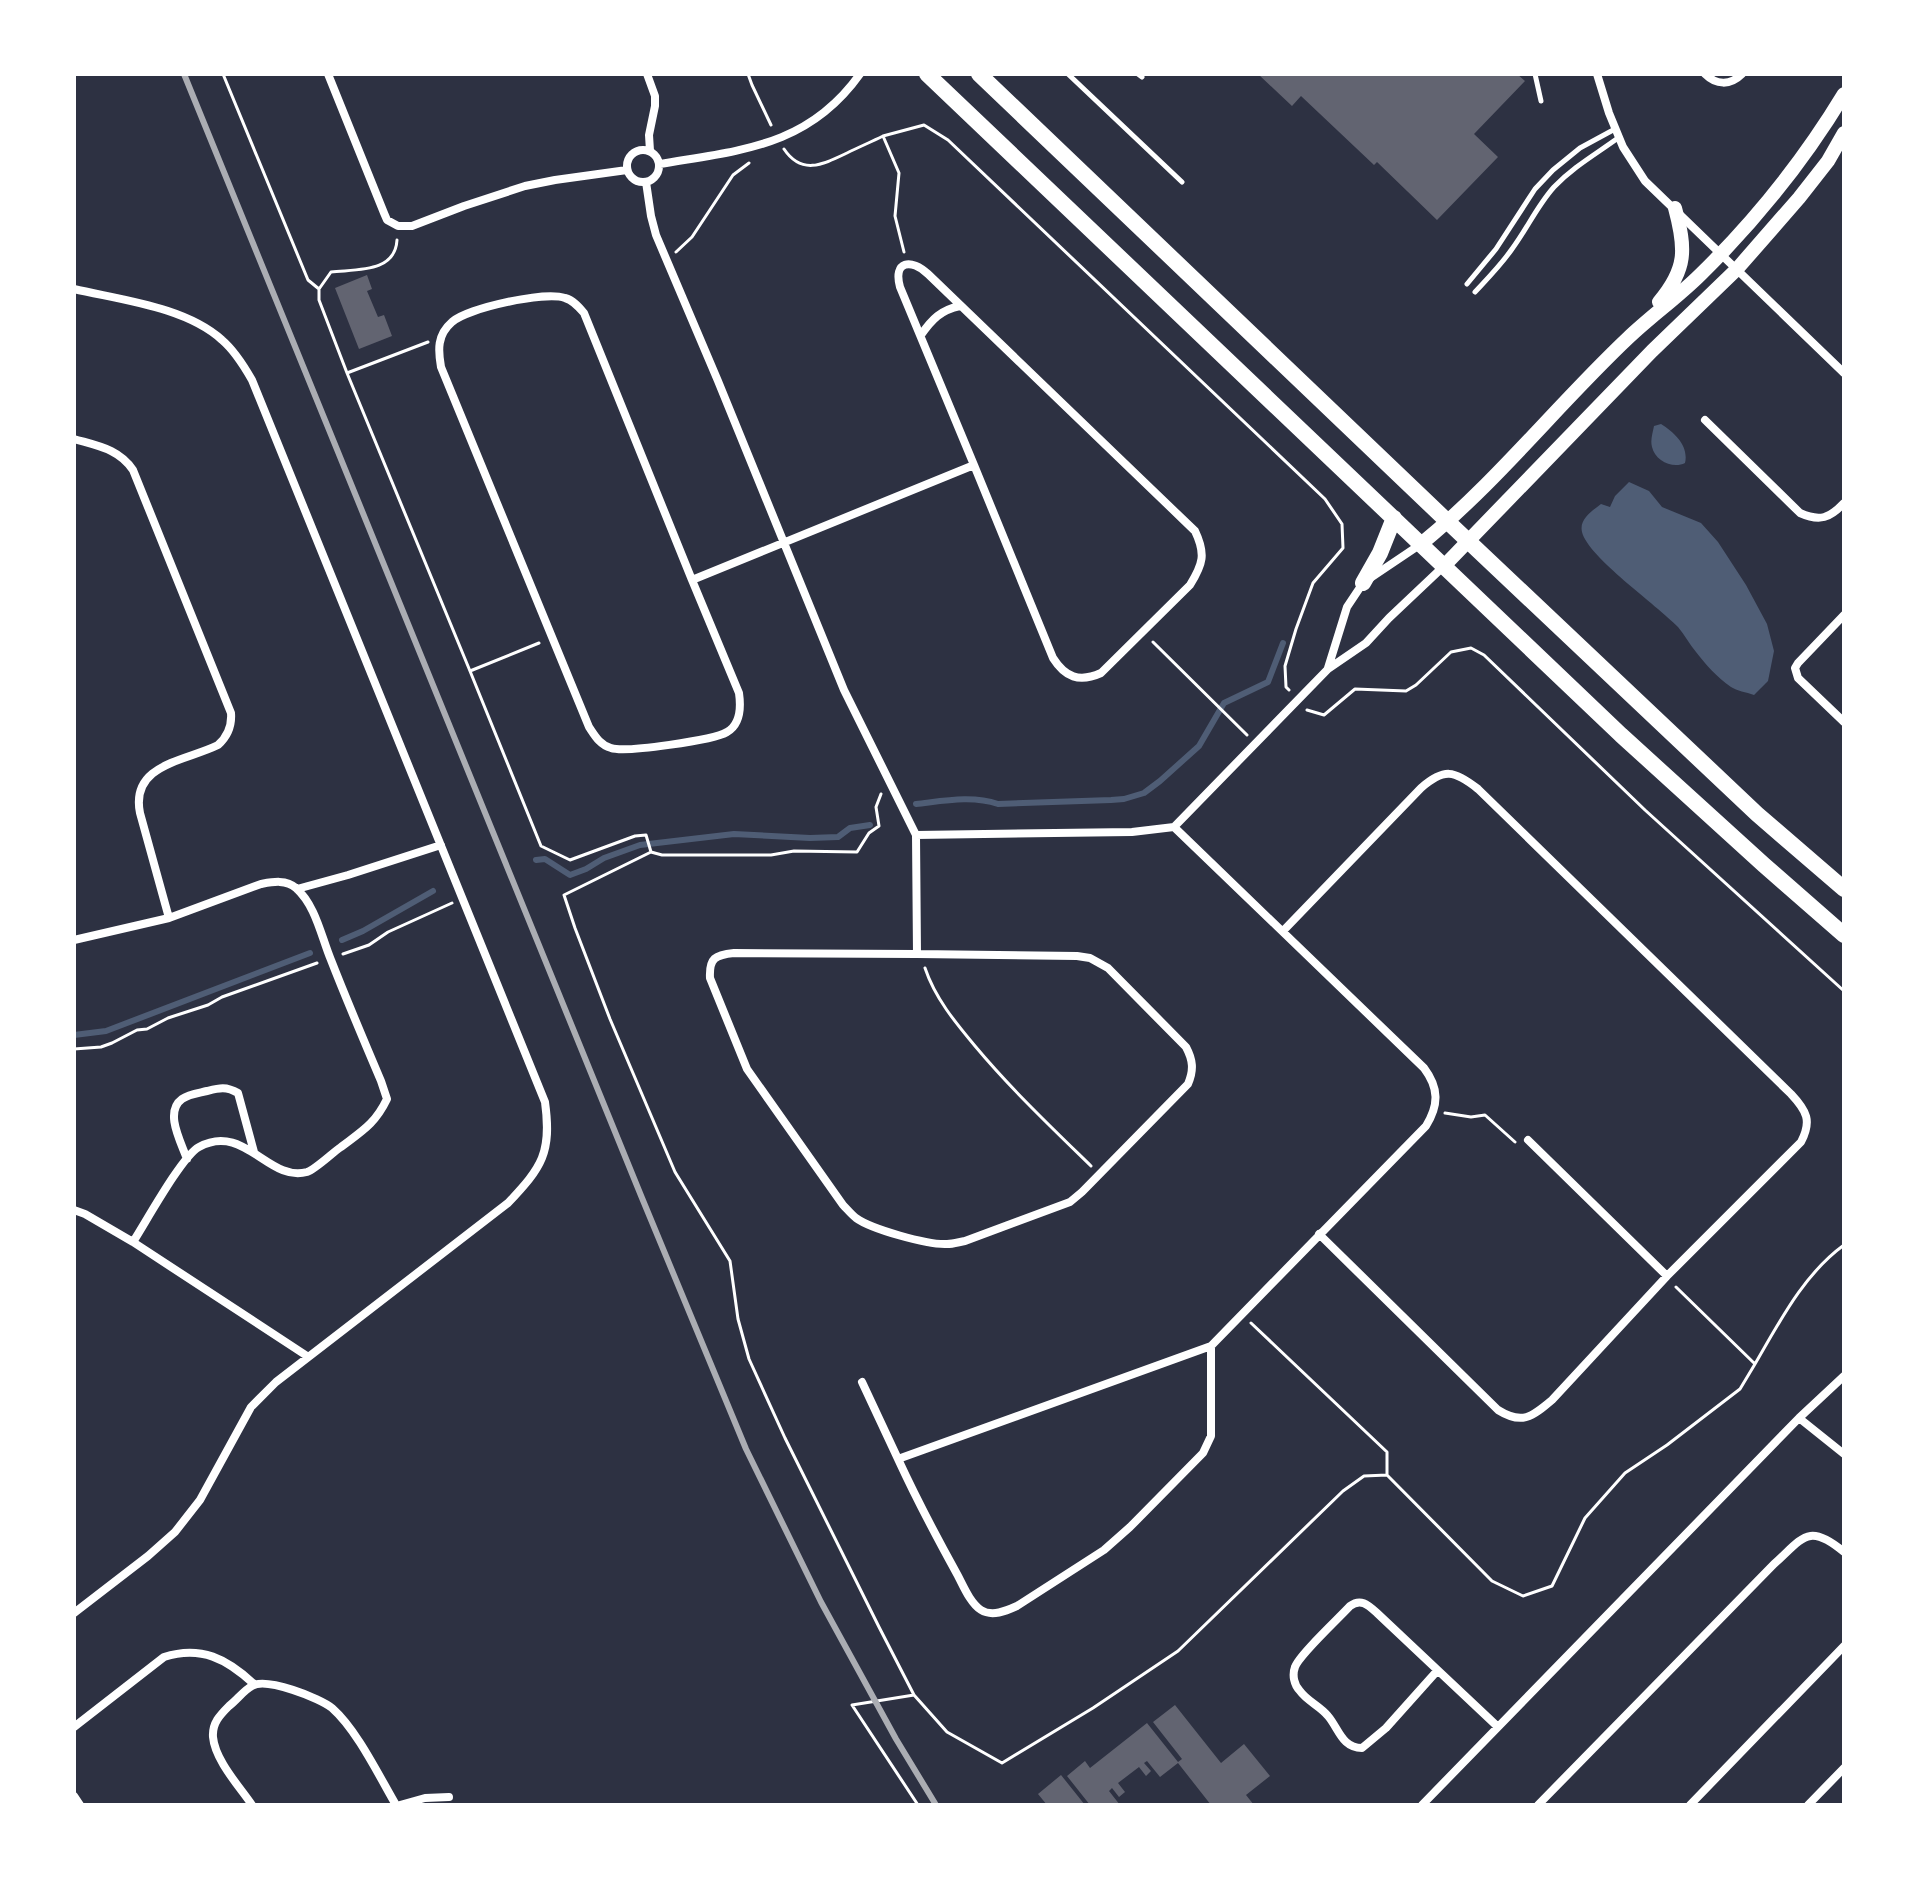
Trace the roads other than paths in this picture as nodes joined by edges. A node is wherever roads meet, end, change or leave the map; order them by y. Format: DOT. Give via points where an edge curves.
graph roads {
  1 [pos="328,74"];
  2 [pos="647,74"];
  3 [pos="860,74"];
  4 [pos="927,74"];
  5 [pos="979,74"];
  6 [pos="1070,74"];
  7 [pos="1535,74"];
  8 [pos="1597,74"];
  9 [pos="1705,74"];
  10 [pos="1742,74"];
  11 [pos="1844,94"];
  12 [pos="1541,101"];
  13 [pos="1617,133"];
  14 [pos="1844,133"];
  15 [pos="650,151"];
  16 [pos="660,164"];
  17 [pos="627,170"];
  18 [pos="646,182"];
  19 [pos="1182,182"];
  20 [pos="1675,208"];
  21 [pos="1720,254"];
  22 [pos="1737,269"];
  23 [pos="1467,284"];
  24 [pos="74,289"];
  25 [pos="1475,292"];
  26 [pos="960,306"];
  27 [pos="921,335"];
  28 [pos="1627,339"];
  29 [pos="1844,373"];
  30 [pos="1705,420"];
  31 [pos="74,439"];
  32 [pos="974,465"];
  33 [pos="1844,503"];
  34 [pos="1394,518"];
  35 [pos="1448,522"];
  36 [pos="1469,541"];
  37 [pos="783,543"];
  38 [pos="1421,544"];
  39 [pos="1444,566"];
  40 [pos="692,580"];
  41 [pos="1363,583"];
  42 [pos="1844,615"];
  43 [pos="1328,669"];
  44 [pos="1844,722"];
  45 [pos="1174,827"];
  46 [pos="916,835"];
  47 [pos="441,845"];
  48 [pos="297,889"];
  49 [pos="1844,889"];
  50 [pos="169,918"];
  51 [pos="1283,931"];
  52 [pos="1844,935"];
  53 [pos="74,940"];
  54 [pos="917,954"];
  55 [pos="1528,1140"];
  56 [pos="254,1152"];
  57 [pos="187,1159"];
  58 [pos="74,1210"];
  59 [pos="1319,1234"];
  60 [pos="133,1242"];
  61 [pos="1667,1276"];
  62 [pos="1211,1346"];
  63 [pos="307,1356"];
  64 [pos="1844,1376"];
  65 [pos="862,1382"];
  66 [pos="1799,1418"];
  67 [pos="1844,1454"];
  68 [pos="898,1459"];
  69 [pos="1844,1552"];
  70 [pos="74,1613"];
  71 [pos="1844,1646"];
  72 [pos="1437,1671"];
  73 [pos="254,1684"];
  74 [pos="74,1727"];
  75 [pos="1498,1727"];
  76 [pos="1844,1768"];
  77 [pos="74,1796"];
  78 [pos="449,1797"];
  79 [pos="80,1805"];
  80 [pos="252,1805"];
  81 [pos="398,1805"];
  82 [pos="1422,1805"];
  83 [pos="1538,1805"];
  84 [pos="1690,1805"];
  85 [pos="1808,1805"];
  1 -- 17 [label="street" via="387,220 398,226 412,226 525,186"];
  2 -- 15 [label="street" via="655,96"];
  3 -- 16 [label="street" via="837,100 781,139"];
  4 -- 34 [label="main road"];
  5 -- 35 [label="main road"];
  6 -- 19 [label="lane"];
  7 -- 12 [label="lane"];
  8 -- 13 [label="street"];
  9 -- 10 [label="street" via="1728,83"];
  11 -- 21 [label="street" via="1781,187"];
  13 -- 20 [label="street" via="1645,181"];
  13 -- 23 [label="lane" via="1570,155 1553,170"];
  13 -- 25 [label="lane" via="1552,189 1500,266"];
  14 -- 22 [label="street" via="1799,198"];
  15 -- 16 [label="street"];
  15 -- 17 [label="street" via="633,153"];
  16 -- 18 [label="street" via="657,176"];
  17 -- 18 [label="street" via="634,180"];
  18 -- 37 [label="street" via="651,216 667,259"];
  20 -- 21 [label="street"];
  20 -- 28 [label="street" via="1682,239 1679,273"];
  21 -- 22 [label="street"];
  21 -- 28 [label="street"];
  22 -- 29 [label="street"];
  22 -- 36 [label="street"];
  24 -- 47 [label="street" via="178,313 222,340 240,360"];
  26 -- 27 [label="street" via="932,319"];
  26 -- 27 [label="street" via="918,265 902,267 900,287"];
  26 -- 32 [label="street" via="1195,531 1202,553 1198,572 1101,673 1077,678 1053,658"];
  27 -- 32 [label="street"];
  28 -- 35 [label="street"];
  30 -- 33 [label="street" via="1800,513 1832,515"];
  31 -- 50 [label="street" via="115,452 133,470 231,713 230,728 218,745 157,770 141,788 138,805"];
  32 -- 37 [label="street"];
  34 -- 38 [label="main road"];
  34 -- 41 [label="main road"];
  35 -- 36 [label="main road"];
  35 -- 38 [label="street"];
  36 -- 39 [label="street"];
  36 -- 49 [label="main road" via="1757,814"];
  37 -- 40 [label="street"];
  37 -- 46 [label="street" via="844,690"];
  38 -- 39 [label="main road"];
  38 -- 41 [label="street"];
  39 -- 43 [label="street" via="1366,643"];
  39 -- 52 [label="main road" via="1621,735"];
  40 -- 40 [label="street" via="579,306 549,295 510,301 452,322 439,340 441,367 589,727 602,744 632,749 710,738 727,733 738,719 739,693"];
  41 -- 43 [label="street" via="1347,607"];
  42 -- 44 [label="street" via="1795,668 1802,682"];
  43 -- 45 [label="street"];
  45 -- 46 [label="street"];
  45 -- 51 [label="street"];
  46 -- 54 [label="street"];
  47 -- 48 [label="street"];
  47 -- 63 [label="street" via="545,1102 544,1150 539,1167 508,1203"];
  48 -- 50 [label="street" via="276,882 261,884"];
  48 -- 56 [label="street" via="317,920 387,1099 370,1125 309,1172 279,1168"];
  50 -- 53 [label="street"];
  51 -- 59 [label="street" via="1434,1082 1435,1105 1426,1126"];
  51 -- 61 [label="street" via="1432,779 1441,774 1462,776 1478,789 1807,1115 1801,1142"];
  54 -- 54 [label="street" via="1090,958 1108,968 1186,1047 1192,1065 1188,1084 1070,1202 949,1245 864,1223 843,1205 747,1069 710,978 711,962 734,953"];
  55 -- 61 [label="street"];
  56 -- 57 [label="street" via="234,1142 215,1141"];
  56 -- 57 [label="street" via="238,1093 224,1087 186,1096 175,1109"];
  57 -- 60 [label="street"];
  58 -- 60 [label="street"];
  59 -- 61 [label="street" via="1498,1410 1520,1419 1552,1400"];
  59 -- 62 [label="street"];
  60 -- 63 [label="street"];
  62 -- 68 [label="street"];
  62 -- 68 [label="street" via="1211,1436 1203,1453 1104,1550 1001,1612 981,1610 972,1601"];
  63 -- 70 [label="street" via="251,1407 200,1500 175,1532"];
  64 -- 66 [label="street"];
  65 -- 68 [label="street"];
  66 -- 67 [label="street"];
  66 -- 75 [label="street"];
  69 -- 83 [label="street" via="1816,1534 1802,1538"];
  71 -- 84 [label="street"];
  72 -- 72 [label="street" via="1362,1748 1346,1743 1293,1677 1297,1663 1358,1601 1372,1608"];
  72 -- 75 [label="street"];
  73 -- 74 [label="street" via="223,1660 178,1652 164,1657"];
  73 -- 80 [label="street" via="222,1712 213,1738 217,1755"];
  73 -- 81 [label="street" via="288,1688 332,1708"];
  75 -- 82 [label="street"];
  76 -- 85 [label="street"];
  77 -- 79 [label="street"];
  78 -- 81 [label="street"];
}
